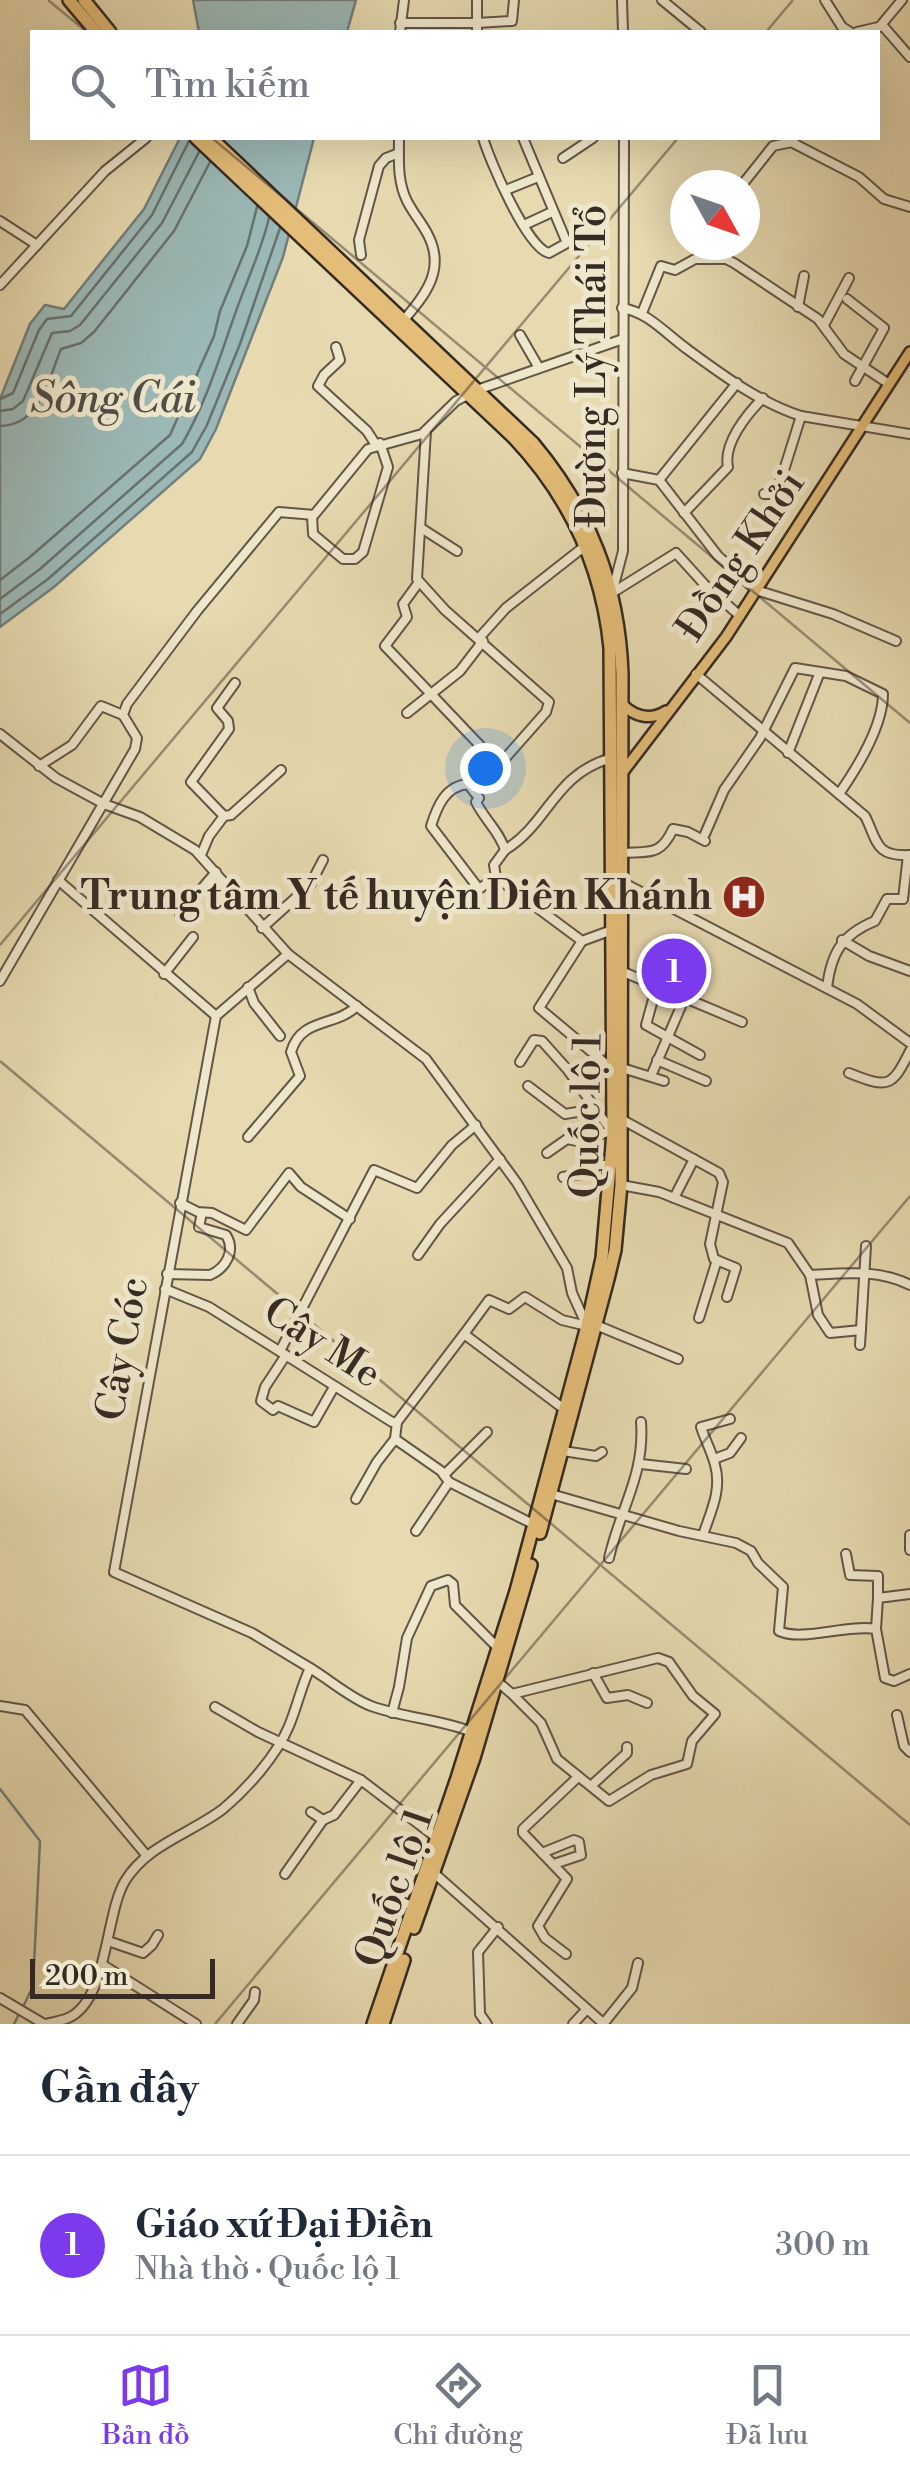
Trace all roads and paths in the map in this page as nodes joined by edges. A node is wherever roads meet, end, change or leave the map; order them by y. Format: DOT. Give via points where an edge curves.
graph roads {
  1 [pos="69,0"];
  2 [pos="84,0"];
  3 [pos="404,0"];
  4 [pos="478,0"];
  5 [pos="514,0"];
  6 [pos="622,0"];
  7 [pos="662,0"];
  8 [pos="825,0"];
  9 [pos="902,0"];
  10 [pos="512,22"];
  11 [pos="840,24"];
  12 [pos="882,25"];
  13 [pos="400,28"];
  14 [pos="477,28"];
  15 [pos="94,30"];
  16 [pos="108,30"];
  17 [pos="513,30"];
  18 [pos="623,30"];
  19 [pos="699,30"];
  20 [pos="832,30"];
  21 [pos="850,30"];
  22 [pos="861,30"];
  23 [pos="910,57"];
  24 [pos="144,140"];
  25 [pos="198,140"];
  26 [pos="213,140"];
  27 [pos="399,140"];
  28 [pos="484,140"];
  29 [pos="524,140"];
  30 [pos="590,140"];
  31 [pos="624,140"];
  32 [pos="793,140"];
  33 [pos="399,153"];
  34 [pos="563,158"];
  35 [pos="754,170"];
  36 [pos="538,177"];
  37 [pos="506,190"];
  38 [pos="910,207"];
  39 [pos="552,212"];
  40 [pos="0,220"];
  41 [pos="524,224"];
  42 [pos="37,245"];
  43 [pos="361,255"];
  44 [pos="804,276"];
  45 [pos="848,278"];
  46 [pos="351,280"];
  47 [pos="0,285"];
  48 [pos="847,300"];
  49 [pos="798,307"];
  50 [pos="622,308"];
  51 [pos="642,313"];
  52 [pos="403,321"];
  53 [pos="824,325"];
  54 [pos="520,336"];
  55 [pos="623,339"];
  56 [pos="336,347"];
  57 [pos="910,352"];
  58 [pos="861,367"];
  59 [pos="539,368"];
  60 [pos="855,381"];
  61 [pos="737,383"];
  62 [pos="888,384"];
  63 [pos="472,392"];
  64 [pos="763,398"];
  65 [pos="801,416"];
  66 [pos="864,426"];
  67 [pos="426,431"];
  68 [pos="910,434"];
  69 [pos="378,444"];
  70 [pos="622,473"];
  71 [pos="659,480"];
  72 [pos="764,494"];
  73 [pos="684,512"];
  74 [pos="312,516"];
  75 [pos="421,528"];
  76 [pos="586,545"];
  77 [pos="458,551"];
  78 [pos="419,582"];
  79 [pos="756,590"];
  80 [pos="612,593"];
  81 [pos="740,616"];
  82 [pos="481,640"];
  83 [pos="896,641"];
  84 [pos="820,672"];
  85 [pos="696,674"];
  86 [pos="235,683"];
  87 [pos="611,690"];
  88 [pos="431,694"];
  89 [pos="622,704"];
  90 [pos="672,706"];
  91 [pos="407,713"];
  92 [pos="123,715"];
  93 [pos="763,730"];
  94 [pos="0,734"];
  95 [pos="788,753"];
  96 [pos="612,758"];
  97 [pos="487,760"];
  98 [pos="39,766"];
  99 [pos="282,770"];
  100 [pos="621,775"];
  101 [pos="468,784"];
  102 [pos="612,786"];
  103 [pos="839,794"];
  104 [pos="104,804"];
  105 [pos="224,816"];
  106 [pos="505,850"];
  107 [pos="621,853"];
  108 [pos="201,855"];
  109 [pos="909,855"];
  110 [pos="323,860"];
  111 [pos="216,872"];
  112 [pos="496,876"];
  113 [pos="58,880"];
  114 [pos="622,882"];
  115 [pos="906,902"];
  116 [pos="180,914"];
  117 [pos="262,928"];
  118 [pos="612,930"];
  119 [pos="194,936"];
  120 [pos="582,940"];
  121 [pos="842,940"];
  122 [pos="288,954"];
  123 [pos="622,971"];
  124 [pos="910,971"];
  125 [pos="164,974"];
  126 [pos="0,981"];
  127 [pos="657,985"];
  128 [pos="248,987"];
  129 [pos="827,988"];
  130 [pos="685,996"];
  131 [pos="357,1006"];
  132 [pos="216,1016"];
  133 [pos="742,1022"];
  134 [pos="280,1036"];
  135 [pos="667,1038"];
  136 [pos="910,1043"];
  137 [pos="910,1050"];
  138 [pos="700,1054"];
  139 [pos="657,1060"];
  140 [pos="520,1062"];
  141 [pos="617,1069"];
  142 [pos="850,1073"];
  143 [pos="651,1076"];
  144 [pos="664,1081"];
  145 [pos="706,1081"];
  146 [pos="528,1086"];
  147 [pos="595,1109"];
  148 [pos="621,1119"];
  149 [pos="476,1125"];
  150 [pos="612,1132"];
  151 [pos="248,1137"];
  152 [pos="547,1153"];
  153 [pos="694,1159"];
  154 [pos="500,1160"];
  155 [pos="612,1166"];
  156 [pos="563,1177"];
  157 [pos="621,1185"];
  158 [pos="674,1198"];
  159 [pos="180,1203"];
  160 [pos="202,1213"];
  161 [pos="716,1217"];
  162 [pos="350,1219"];
  163 [pos="866,1246"];
  164 [pos="418,1255"];
  165 [pos="718,1260"];
  166 [pos="167,1274"];
  167 [pos="810,1274"];
  168 [pos="863,1274"];
  169 [pos="910,1285"];
  170 [pos="165,1288"];
  171 [pos="727,1297"];
  172 [pos="699,1318"];
  173 [pos="592,1326"];
  174 [pos="861,1330"];
  175 [pos="464,1334"];
  176 [pos="860,1345"];
  177 [pos="283,1353"];
  178 [pos="678,1359"];
  179 [pos="334,1387"];
  180 [pos="564,1408"];
  181 [pos="730,1419"];
  182 [pos="396,1422"];
  183 [pos="642,1422"];
  184 [pos="487,1432"];
  185 [pos="741,1438"];
  186 [pos="395,1439"];
  187 [pos="563,1451"];
  188 [pos="602,1452"];
  189 [pos="714,1460"];
  190 [pos="641,1464"];
  191 [pos="686,1470"];
  192 [pos="447,1478"];
  193 [pos="551,1494"];
  194 [pos="356,1499"];
  195 [pos="622,1513"];
  196 [pos="538,1527"];
  197 [pos="416,1531"];
  198 [pos="703,1535"];
  199 [pos="910,1535"];
  200 [pos="910,1550"];
  201 [pos="846,1554"];
  202 [pos="609,1558"];
  203 [pos="910,1594"];
  204 [pos="878,1598"];
  205 [pos="876,1629"];
  206 [pos="498,1648"];
  207 [pos="310,1668"];
  208 [pos="593,1673"];
  209 [pos="910,1674"];
  210 [pos="498,1682"];
  211 [pos="512,1694"];
  212 [pos="646,1703"];
  213 [pos="0,1706"];
  214 [pos="215,1707"];
  215 [pos="392,1713"];
  216 [pos="897,1714"];
  217 [pos="472,1732"];
  218 [pos="280,1742"];
  219 [pos="627,1747"];
  220 [pos="910,1752"];
  221 [pos="578,1778"];
  222 [pos="361,1780"];
  223 [pos="592,1785"];
  224 [pos="311,1812"];
  225 [pos="323,1820"];
  226 [pos="437,1838"];
  227 [pos="542,1853"];
  228 [pos="147,1856"];
  229 [pos="554,1864"];
  230 [pos="434,1873"];
  231 [pos="285,1874"];
  232 [pos="393,1899"];
  233 [pos="413,1906"];
  234 [pos="498,1927"];
  235 [pos="158,1935"];
  236 [pos="108,1941"];
  237 [pos="566,1954"];
  238 [pos="638,1964"];
  239 [pos="102,1965"];
  240 [pos="255,1992"];
  241 [pos="0,1998"];
  242 [pos="587,2009"];
  243 [pos="45,2024"];
  244 [pos="196,2024"];
  245 [pos="237,2024"];
  246 [pos="373,2024"];
  247 [pos="382,2024"];
  248 [pos="487,2024"];
  249 [pos="573,2024"];
  250 [pos="604,2024"];
  1 -- 15 [label="highway"];
  2 -- 16 [label="highway"];
  3 -- 13 [label="street"];
  4 -- 14 [label="street"];
  5 -- 10 [label="street"];
  6 -- 18 [label="street"];
  7 -- 19 [label="street"];
  8 -- 11 [label="street"];
  9 -- 12 [label="street"];
  10 -- 14 [label="street"];
  10 -- 17 [label="street"];
  11 -- 20 [label="street"];
  11 -- 21 [label="street"];
  12 -- 22 [label="street"];
  12 -- 23 [label="street"];
  13 -- 14 [label="street"];
  24 -- 42 [label="street"];
  25 -- 46 [label="highway"];
  26 -- 46 [label="highway"];
  27 -- 33 [label="street"];
  28 -- 37 [label="street"];
  29 -- 36 [label="street"];
  30 -- 34 [label="street"];
  31 -- 50 [label="street, Đường Lý Thái Tổ"];
  32 -- 35 [label="street" via="773,146"];
  32 -- 38 [label="street" via="884,199"];
  33 -- 43 [label="street" via="379,166"];
  33 -- 52 [label="street" via="405,196 429,236 435,266 428,290"];
  36 -- 37 [label="street"];
  36 -- 39 [label="street"];
  37 -- 41 [label="street"];
  39 -- 41 [label="street"];
  39 -- 41 [label="street" via="567,243 549,254"];
  40 -- 42 [label="street"];
  42 -- 47 [label="street"];
  44 -- 49 [label="street"];
  45 -- 53 [label="street"];
  46 -- 52 [label="highway, Quốc lộ 1"];
  46 -- 63 [label="highway, Quốc lộ 1"];
  48 -- 58 [label="street" via="884,328"];
  49 -- 51 [label="street" via="728,260 697,259 674,270 661,266"];
  49 -- 53 [label="street"];
  50 -- 51 [label="street"];
  50 -- 55 [label="street, Đường Lý Thái Tổ"];
  51 -- 61 [label="street"];
  52 -- 63 [label="highway, Quốc lộ 1"];
  53 -- 58 [label="street"];
  54 -- 59 [label="street"];
  55 -- 59 [label="street"];
  55 -- 70 [label="street, Đường Lý Thái Tổ"];
  56 -- 69 [label="street" via="339,362 318,386"];
  57 -- 62 [label="main road, Đồng Khởi"];
  58 -- 60 [label="street"];
  58 -- 62 [label="street"];
  59 -- 63 [label="street"];
  61 -- 64 [label="street"];
  61 -- 71 [label="street"];
  62 -- 66 [label="main road, Đồng Khởi"];
  63 -- 67 [label="street"];
  63 -- 76 [label="highway, Quốc lộ 1" via="538,466"];
  63 -- 80 [label="highway, Quốc lộ 1" via="534,444 567,487 596,540"];
  64 -- 65 [label="street"];
  64 -- 73 [label="street" via="744,418 726,454 728,467"];
  65 -- 66 [label="street"];
  65 -- 72 [label="street" via="776,492"];
  66 -- 68 [label="street"];
  66 -- 79 [label="main road, Đồng Khởi"];
  67 -- 69 [label="street"];
  67 -- 75 [label="street"];
  69 -- 74 [label="street"];
  69 -- 74 [label="street" via="388,467 363,552 343,559 313,534"];
  70 -- 71 [label="street"];
  70 -- 80 [label="street, Đường Lý Thái Tổ" via="624,552"];
  71 -- 73 [label="street"];
  73 -- 79 [label="street"];
  74 -- 92 [label="street" via="279,512 196,611"];
  75 -- 77 [label="street"];
  75 -- 78 [label="street"];
  76 -- 82 [label="street" via="506,608"];
  76 -- 87 [label="highway, Quốc lộ 1" via="604,606"];
  78 -- 82 [label="street"];
  78 -- 88 [label="street" via="403,602 406,617 384,646"];
  79 -- 81 [label="main road, Đồng Khởi"];
  79 -- 83 [label="street"];
  80 -- 81 [label="street" via="676,553"];
  80 -- 89 [label="highway, Quốc lộ 1"];
  81 -- 85 [label="main road, Đồng Khởi"];
  82 -- 88 [label="street" via="460,671"];
  82 -- 97 [label="street" via="550,704 500,764"];
  84 -- 93 [label="street" via="795,668"];
  84 -- 95 [label="street"];
  84 -- 103 [label="street" via="846,676 884,697"];
  85 -- 90 [label="main road, Đồng Khởi"];
  85 -- 93 [label="street"];
  86 -- 105 [label="street" via="217,708 228,729 191,782"];
  87 -- 89 [label="main road"];
  87 -- 96 [label="highway, Quốc lộ 1"];
  88 -- 91 [label="street"];
  88 -- 97 [label="street" via="482,746"];
  89 -- 90 [label="main road" via="652,717"];
  89 -- 100 [label="highway, Quốc lộ 1"];
  90 -- 100 [label="main road, Đồng Khởi"];
  92 -- 98 [label="street" via="101,706 72,745"];
  92 -- 104 [label="street" via="137,746"];
  93 -- 95 [label="street"];
  93 -- 107 [label="street" via="724,790 705,837 674,829 657,851"];
  94 -- 98 [label="street"];
  95 -- 103 [label="street"];
  96 -- 102 [label="highway, Quốc lộ 1"];
  96 -- 106 [label="street" via="578,772"];
  97 -- 101 [label="street"];
  98 -- 104 [label="street"];
  99 -- 105 [label="street"];
  100 -- 102 [label="main road, Đồng Khởi"];
  100 -- 107 [label="highway, Quốc lộ 1"];
  101 -- 106 [label="street"];
  101 -- 112 [label="street" via="439,802 431,826 479,889"];
  102 -- 118 [label="highway, Quốc lộ 1"];
  103 -- 109 [label="street" via="865,816 880,849"];
  104 -- 108 [label="street" via="140,816"];
  104 -- 113 [label="street"];
  105 -- 108 [label="street"];
  106 -- 112 [label="street" via="494,865"];
  107 -- 114 [label="highway, Quốc lộ 1"];
  108 -- 111 [label="street"];
  109 -- 115 [label="street"];
  110 -- 117 [label="street" via="308,888"];
  111 -- 116 [label="street"];
  111 -- 117 [label="street"];
  112 -- 120 [label="street"];
  113 -- 125 [label="street"];
  113 -- 126 [label="street"];
  114 -- 123 [label="highway, Quốc lộ 1"];
  114 -- 129 [label="street"];
  115 -- 121 [label="street" via="888,899 875,921"];
  117 -- 122 [label="street"];
  118 -- 120 [label="street"];
  118 -- 141 [label="highway, Quốc lộ 1"];
  119 -- 125 [label="street"];
  120 -- 141 [label="street" via="540,1008"];
  121 -- 124 [label="street"];
  121 -- 129 [label="street"];
  122 -- 128 [label="street"];
  122 -- 131 [label="street"];
  123 -- 127 [label="street"];
  123 -- 141 [label="highway, Quốc lộ 1"];
  125 -- 132 [label="street"];
  127 -- 130 [label="street"];
  127 -- 135 [label="street" via="646,1025"];
  128 -- 132 [label="street"];
  128 -- 134 [label="street"];
  129 -- 136 [label="street"];
  130 -- 133 [label="street"];
  130 -- 135 [label="street"];
  131 -- 149 [label="street" via="426,1060"];
  131 -- 151 [label="street" via="301,1034 292,1052 300,1076"];
  132 -- 159 [label="street, Cây Cóc"];
  135 -- 138 [label="street"];
  135 -- 139 [label="street"];
  137 -- 142 [label="street" via="893,1081"];
  139 -- 143 [label="street"];
  139 -- 145 [label="street"];
  140 -- 147 [label="street" via="534,1040 542,1041"];
  141 -- 143 [label="street"];
  141 -- 148 [label="highway, Quốc lộ 1"];
  141 -- 150 [label="highway, Quốc lộ 1"];
  143 -- 144 [label="street"];
  146 -- 147 [label="street" via="566,1114"];
  147 -- 150 [label="street"];
  148 -- 153 [label="street"];
  148 -- 157 [label="highway, Quốc lộ 1"];
  149 -- 154 [label="street"];
  149 -- 162 [label="street" via="416,1188 374,1170"];
  150 -- 152 [label="street" via="568,1140"];
  150 -- 155 [label="highway, Quốc lộ 1"];
  153 -- 158 [label="street"];
  153 -- 161 [label="street" via="722,1178"];
  154 -- 164 [label="street"];
  154 -- 173 [label="street" via="567,1268 572,1293"];
  155 -- 156 [label="street"];
  155 -- 173 [label="highway, Quốc lộ 1"];
  157 -- 158 [label="street"];
  157 -- 173 [label="highway, Quốc lộ 1" via="615,1250"];
  158 -- 161 [label="street"];
  159 -- 160 [label="street"];
  159 -- 166 [label="street, Cây Cóc"];
  160 -- 162 [label="street" via="248,1229 289,1173"];
  160 -- 166 [label="street" via="199,1227 226,1235 229,1256 210,1275"];
  161 -- 165 [label="street" via="710,1244"];
  161 -- 167 [label="street" via="788,1243"];
  162 -- 177 [label="street"];
  163 -- 168 [label="street"];
  165 -- 171 [label="street" via="736,1268"];
  165 -- 172 [label="street"];
  166 -- 170 [label="street, Cây Cóc"];
  167 -- 168 [label="street"];
  167 -- 174 [label="street" via="818,1314 830,1333"];
  168 -- 169 [label="street"];
  168 -- 174 [label="street"];
  170 -- 177 [label="street, Cây Me"];
  170 -- 207 [label="street, Cây Cóc" via="114,1572 252,1633"];
  173 -- 175 [label="street, Cây Me" via="562,1320 525,1297 509,1309 489,1300"];
  173 -- 178 [label="street"];
  173 -- 180 [label="highway, Quốc lộ 1"];
  173 -- 187 [label="highway, Quốc lộ 1"];
  174 -- 176 [label="street"];
  175 -- 180 [label="street"];
  175 -- 182 [label="street, Cây Me"];
  177 -- 179 [label="street, Cây Me"];
  177 -- 179 [label="street" via="264,1387 264,1405 284,1406 314,1422"];
  179 -- 182 [label="street, Cây Me"];
  180 -- 196 [label="highway, Quốc lộ 1"];
  181 -- 189 [label="street" via="701,1427"];
  182 -- 186 [label="street"];
  183 -- 190 [label="street"];
  184 -- 192 [label="street"];
  185 -- 189 [label="street"];
  186 -- 192 [label="street"];
  186 -- 194 [label="street"];
  187 -- 188 [label="street"];
  187 -- 193 [label="highway, Quốc lộ 1"];
  189 -- 198 [label="street" via="717,1492"];
  190 -- 191 [label="street"];
  190 -- 195 [label="street"];
  192 -- 196 [label="street"];
  192 -- 197 [label="street"];
  193 -- 195 [label="street"];
  193 -- 196 [label="highway, Quốc lộ 1"];
  195 -- 198 [label="street"];
  195 -- 202 [label="street"];
  196 -- 206 [label="highway, Quốc lộ 1"];
  196 -- 210 [label="highway, Quốc lộ 1"];
  198 -- 205 [label="street" via="751,1551 783,1586 777,1625 783,1634"];
  199 -- 200 [label="street"];
  201 -- 204 [label="street" via="850,1575 877,1574"];
  203 -- 204 [label="street"];
  204 -- 205 [label="street"];
  205 -- 209 [label="street" via="885,1678"];
  206 -- 215 [label="street" via="455,1605 452,1583 437,1582 408,1634"];
  206 -- 217 [label="highway, Quốc lộ 1"];
  207 -- 215 [label="street" via="365,1704"];
  207 -- 218 [label="street"];
  208 -- 211 [label="street"];
  208 -- 212 [label="street" via="607,1698 628,1695"];
  208 -- 223 [label="street" via="658,1658 715,1714 692,1742 687,1764 651,1775 609,1800"];
  210 -- 211 [label="street"];
  210 -- 230 [label="highway, Quốc lộ 1"];
  211 -- 221 [label="street"];
  213 -- 228 [label="street" via="26,1710"];
  214 -- 218 [label="street"];
  215 -- 217 [label="street"];
  216 -- 220 [label="street"];
  217 -- 226 [label="highway, Quốc lộ 1"];
  218 -- 222 [label="street"];
  218 -- 228 [label="street" via="227,1806"];
  219 -- 223 [label="street" via="622,1761"];
  221 -- 223 [label="street"];
  221 -- 227 [label="street" via="523,1829"];
  222 -- 225 [label="street"];
  222 -- 226 [label="street"];
  224 -- 225 [label="street"];
  225 -- 231 [label="street"];
  226 -- 233 [label="highway, Quốc lộ 1"];
  227 -- 229 [label="street"];
  227 -- 229 [label="street" via="579,1842 581,1856"];
  228 -- 236 [label="street" via="120,1892"];
  229 -- 237 [label="street" via="568,1879 538,1926"];
  230 -- 234 [label="street"];
  230 -- 247 [label="highway, Quốc lộ 1"];
  232 -- 233 [label="street"];
  233 -- 246 [label="highway, Quốc lộ 1"];
  234 -- 242 [label="street"];
  234 -- 248 [label="street" via="478,1952 480,2014"];
  235 -- 236 [label="street" via="143,1953"];
  236 -- 239 [label="street"];
  238 -- 250 [label="street" via="632,1988"];
  239 -- 243 [label="street" via="78,2011"];
  239 -- 244 [label="street"];
  240 -- 245 [label="street"];
  241 -- 243 [label="street"];
  242 -- 249 [label="street"];
  242 -- 250 [label="street"];
}
